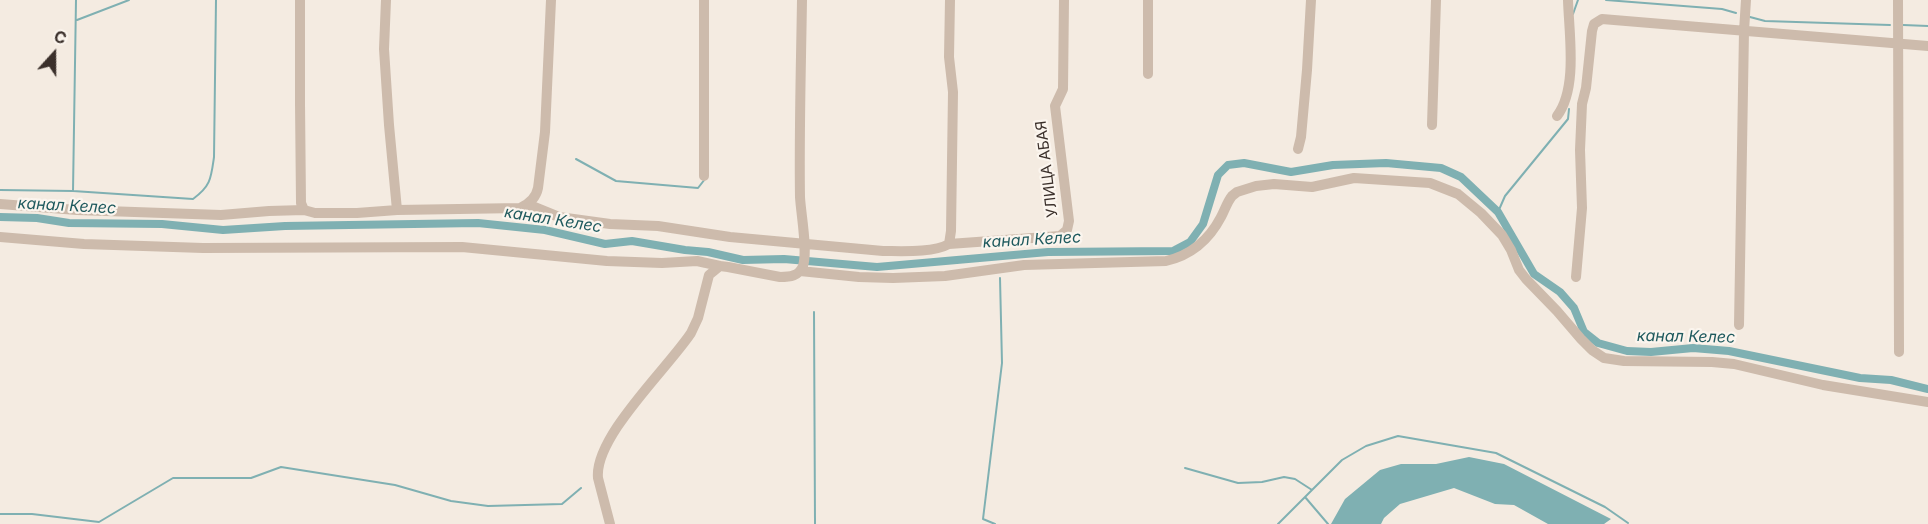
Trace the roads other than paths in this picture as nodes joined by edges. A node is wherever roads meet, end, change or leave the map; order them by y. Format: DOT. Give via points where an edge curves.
graph roads {
  1 [pos="300,0"];
  2 [pos="386,0"];
  3 [pos="551,0"];
  4 [pos="704,0"];
  5 [pos="802,0"];
  6 [pos="950,0"];
  7 [pos="1064,0"];
  8 [pos="1148,0"];
  9 [pos="1311,0"];
  10 [pos="1436,0"];
  11 [pos="1568,0"];
  12 [pos="1746,0"];
  13 [pos="1898,0"];
  14 [pos="1744,31"];
  15 [pos="1897,44"];
  16 [pos="1928,46"];
  17 [pos="1148,75"];
  18 [pos="1566,102"];
  19 [pos="1582,104"];
  20 [pos="1557,116"];
  21 [pos="1432,125"];
  22 [pos="1298,148"];
  23 [pos="704,176"];
  24 [pos="0,204"];
  25 [pos="527,204"];
  26 [pos="304,210"];
  27 [pos="397,210"];
  28 [pos="0,237"];
  29 [pos="949,244"];
  30 [pos="804,247"];
  31 [pos="720,266"];
  32 [pos="802,268"];
  33 [pos="1576,277"];
  34 [pos="1738,326"];
  35 [pos="1899,352"];
  36 [pos="1928,402"];
  37 [pos="610,524"];
  1 -- 26 [label="street"];
  2 -- 27 [label="street" via="384,49"];
  3 -- 25 [label="street" via="545,132 537,191"];
  4 -- 23 [label="street"];
  5 -- 30 [label="street" via="800,179"];
  6 -- 29 [label="street" via="949,57 954,112"];
  7 -- 29 [label="street, УЛИЦА АБАЯ" via="1064,89 1055,106 1068,228 1060,236"];
  8 -- 17 [label="street"];
  9 -- 22 [label="street"];
  10 -- 21 [label="street"];
  11 -- 18 [label="street"];
  12 -- 14 [label="street"];
  13 -- 15 [label="street"];
  14 -- 15 [label="street"];
  14 -- 19 [label="street" via="1598,20 1590,39"];
  14 -- 34 [label="street"];
  15 -- 16 [label="street"];
  15 -- 35 [label="street"];
  18 -- 19 [label="street"];
  18 -- 20 [label="street"];
  19 -- 33 [label="street" via="1582,208"];
  24 -- 26 [label="street" via="199,215"];
  25 -- 27 [label="street" via="518,208"];
  25 -- 30 [label="street" via="559,217 658,226"];
  26 -- 27 [label="street"];
  28 -- 31 [label="street" via="212,248 462,248 607,261 697,261"];
  29 -- 30 [label="street" via="908,251"];
  30 -- 32 [label="street"];
  31 -- 32 [label="street" via="780,277 794,276"];
  31 -- 37 [label="street" via="709,275 691,333 629,411 600,458 598,478"];
  32 -- 36 [label="street" via="893,278 945,276 1024,265 1166,261 1183,256 1204,242 1232,196 1256,186 1312,187 1354,178 1430,183 1458,194 1481,213 1502,235 1526,279 1581,339 1604,358 1624,362 1734,364 1822,385"];
}
